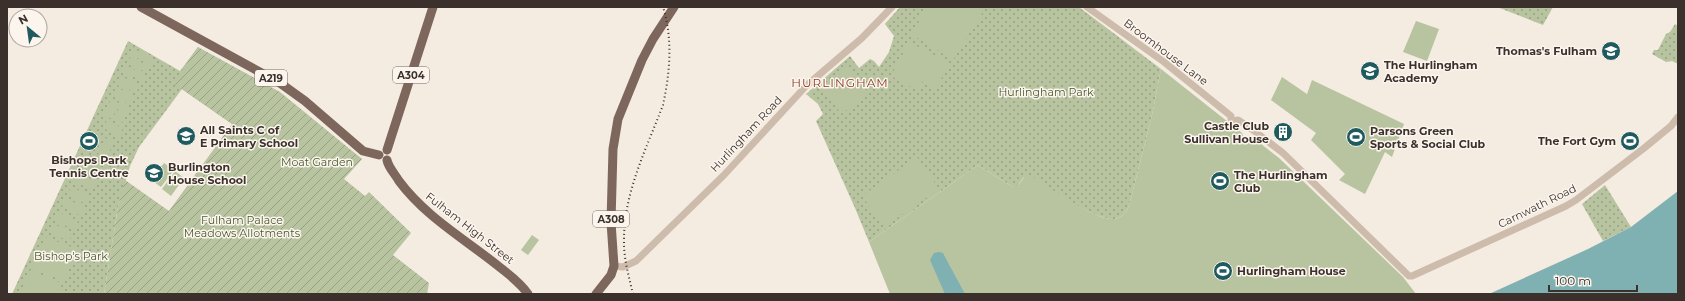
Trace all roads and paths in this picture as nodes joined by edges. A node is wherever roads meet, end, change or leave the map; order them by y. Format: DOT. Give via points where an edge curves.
graph roads {
  1 [pos="141,7"];
  2 [pos="433,7"];
  3 [pos="674,7"];
  4 [pos="892,7"];
  5 [pos="1087,7"];
  6 [pos="1678,117"];
  7 [pos="384,155"];
  8 [pos="614,266"];
  9 [pos="1409,276"];
  10 [pos="528,294"];
  11 [pos="596,294"];
  1 -- 7 [label="main road, A219" via="280,84 364,151"];
  2 -- 7 [label="main road, A304"];
  3 -- 8 [label="main road, A308" via="642,60 615,130 611,222"];
  4 -- 8 [label="street, Hurlingham Road" via="862,38 806,86 724,175 636,261 622,267"];
  5 -- 9 [label="street, Broomhouse Lane" via="1283,153"];
  6 -- 9 [label="street, Carnwath Road" via="1643,150 1576,200 1414,276"];
  7 -- 10 [label="main road, Fulham High Street" via="418,203 517,281"];
  8 -- 11 [label="main road" via="611,275"];
}
